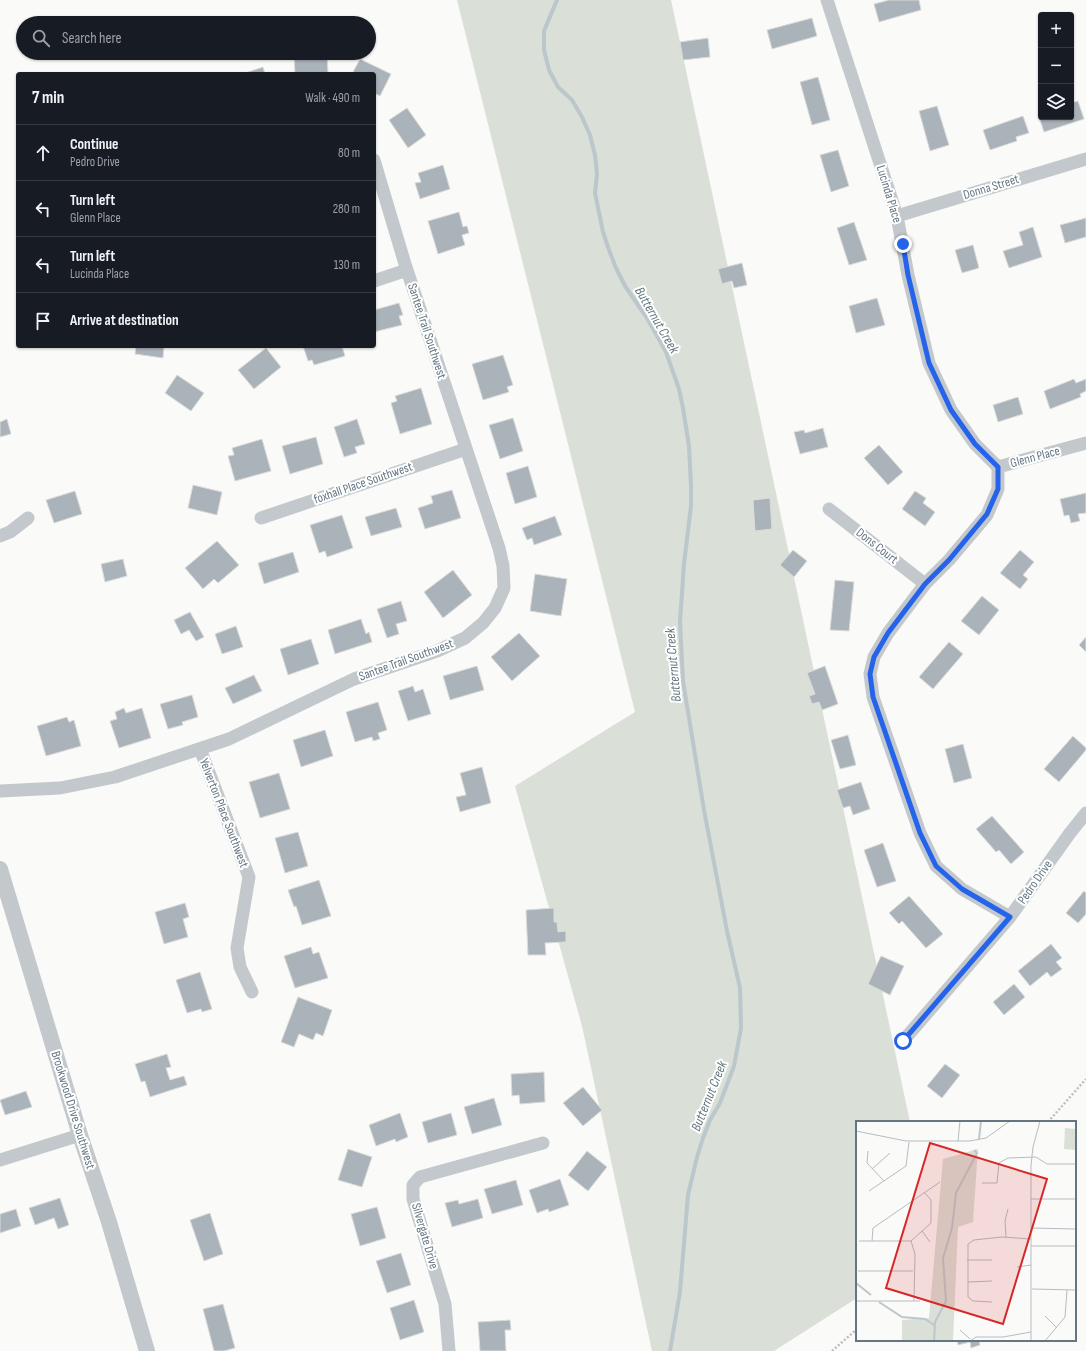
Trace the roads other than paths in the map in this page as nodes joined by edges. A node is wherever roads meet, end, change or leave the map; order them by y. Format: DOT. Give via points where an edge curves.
graph roads {
  1 [pos="827,0"];
  2 [pos="1086,159"];
  3 [pos="376,167"];
  4 [pos="897,216"];
  5 [pos="407,270"];
  6 [pos="376,280"];
  7 [pos="1086,443"];
  8 [pos="466,449"];
  9 [pos="998,467"];
  10 [pos="829,509"];
  11 [pos="28,518"];
  12 [pos="261,518"];
  13 [pos="0,536"];
  14 [pos="925,584"];
  15 [pos="200,749"];
  16 [pos="0,791"];
  17 [pos="1086,813"];
  18 [pos="0,869"];
  19 [pos="3,889"];
  20 [pos="1010,917"];
  21 [pos="252,992"];
  22 [pos="903,1041"];
  23 [pos="80,1135"];
  24 [pos="543,1143"];
  25 [pos="0,1160"];
  26 [pos="147,1351"];
  27 [pos="449,1351"];
  1 -- 4 [label="street, Lucinda Place"];
  2 -- 4 [label="street, Donna Street"];
  3 -- 5 [label="street, Santee Trail Southwest"];
  4 -- 9 [label="street, Lucinda Place" via="929,363 951,410 975,444"];
  5 -- 6 [label="street"];
  5 -- 8 [label="street, Santee Trail Southwest"];
  7 -- 9 [label="street, Glenn Place"];
  8 -- 12 [label="street, foxhall Place Southwest"];
  8 -- 15 [label="street, Santee Trail Southwest" via="503,566 504,588 495,608 483,623 465,638 437,651 354,679 229,739"];
  9 -- 14 [label="street, Glenn Place" via="998,489 987,514 949,560"];
  10 -- 14 [label="street, Dons Court"];
  11 -- 13 [label="street" via="10,532"];
  14 -- 20 [label="street, Glenn Place" via="888,633 874,657 870,674 873,697 920,833 936,866 962,889"];
  15 -- 16 [label="street, Santee Trail Southwest" via="115,777 60,788"];
  15 -- 21 [label="street, Yelverton Place Southwest" via="249,877 237,948 240,967"];
  17 -- 20 [label="street, Pedro Drive"];
  18 -- 19 [label="street, Brookwood Drive Southwest"];
  19 -- 23 [label="street, Brookwood Drive Southwest"];
  20 -- 22 [label="street, Pedro Drive"];
  23 -- 25 [label="street"];
  23 -- 26 [label="street, Brookwood Drive Southwest"];
  24 -- 27 [label="street, Silvergate Drive" via="420,1177 413,1185 413,1200 445,1304"];
}
